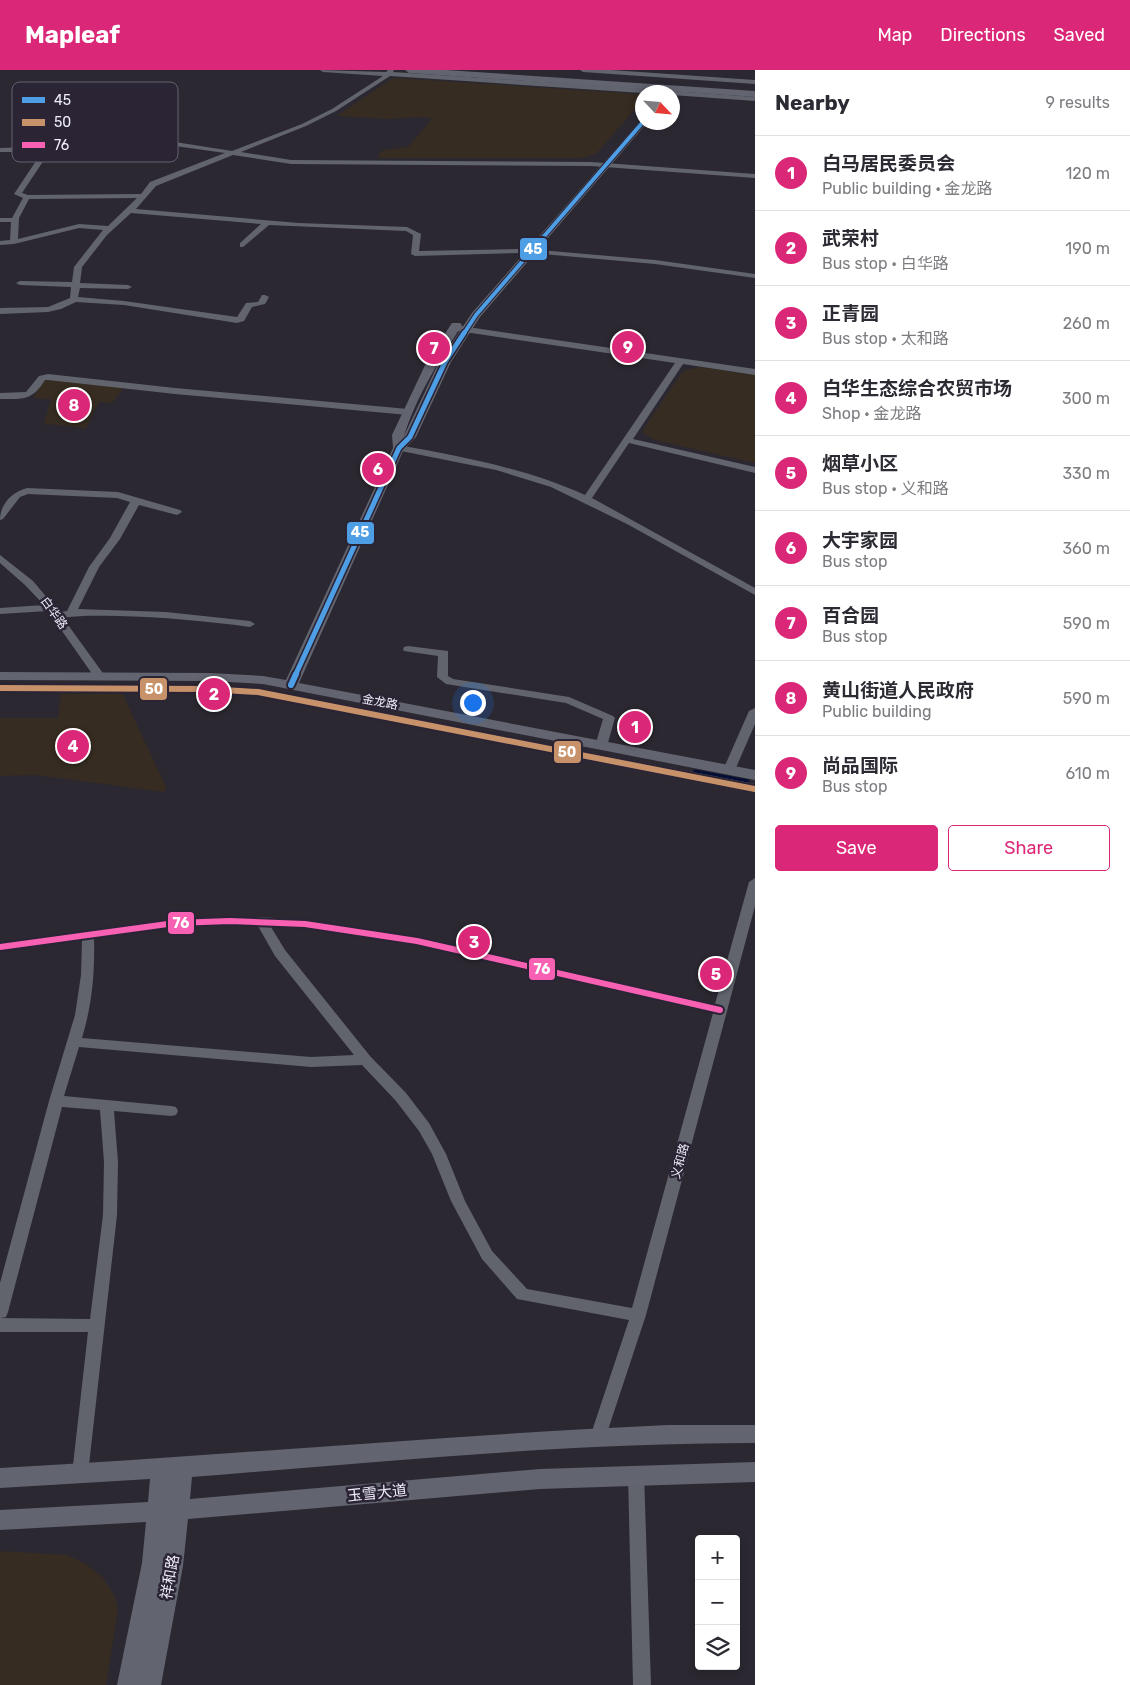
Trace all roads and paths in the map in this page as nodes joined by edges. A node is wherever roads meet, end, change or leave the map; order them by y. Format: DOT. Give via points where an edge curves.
graph roads {
  1 [pos="322,70"];
  2 [pos="409,70"];
  3 [pos="498,70"];
  4 [pos="583,70"];
  5 [pos="390,72"];
  6 [pos="755,82"];
  7 [pos="635,88"];
  8 [pos="755,88"];
  9 [pos="635,89"];
  10 [pos="680,91"];
  11 [pos="680,92"];
  12 [pos="755,94"];
  13 [pos="755,99"];
  14 [pos="635,120"];
  15 [pos="636,130"];
  16 [pos="178,143"];
  17 [pos="178,145"];
  18 [pos="236,151"];
  19 [pos="617,153"];
  20 [pos="39,162"];
  21 [pos="580,163"];
  22 [pos="638,163"];
  23 [pos="602,165"];
  24 [pos="755,174"];
  25 [pos="143,196"];
  26 [pos="27,197"];
  27 [pos="129,211"];
  28 [pos="0,220"];
  29 [pos="14,220"];
  30 [pos="268,222"];
  31 [pos="109,228"];
  32 [pos="5,244"];
  33 [pos="243,245"];
  34 [pos="519,251"];
  35 [pos="531,251"];
  36 [pos="755,276"];
  37 [pos="20,283"];
  38 [pos="76,284"];
  39 [pos="128,287"];
  40 [pos="265,297"];
  41 [pos="74,299"];
  42 [pos="0,311"];
  43 [pos="476,315"];
  44 [pos="461,327"];
  45 [pos="495,332"];
  46 [pos="456,344"];
  47 [pos="681,361"];
  48 [pos="755,370"];
  49 [pos="0,396"];
  50 [pos="408,412"];
  51 [pos="628,440"];
  52 [pos="399,448"];
  53 [pos="755,470"];
  54 [pos="586,500"];
  55 [pos="136,501"];
  56 [pos="177,512"];
  57 [pos="0,516"];
  58 [pos="0,558"];
  59 [pos="755,592"];
  60 [pos="0,610"];
  61 [pos="54,612"];
  62 [pos="71,613"];
  63 [pos="250,624"];
  64 [pos="408,649"];
  65 [pos="0,676"];
  66 [pos="99,682"];
  67 [pos="292,685"];
  68 [pos="0,688"];
  69 [pos="755,711"];
  70 [pos="601,746"];
  71 [pos="728,770"];
  72 [pos="755,775"];
  73 [pos="755,789"];
  74 [pos="755,882"];
  75 [pos="261,921"];
  76 [pos="88,934"];
  77 [pos="0,947"];
  78 [pos="720,1010"];
  79 [pos="74,1042"];
  80 [pos="365,1060"];
  81 [pos="56,1101"];
  82 [pos="107,1106"];
  83 [pos="171,1111"];
  84 [pos="0,1312"];
  85 [pos="638,1315"];
  86 [pos="0,1325"];
  87 [pos="97,1326"];
  88 [pos="755,1434"];
  89 [pos="598,1437"];
  90 [pos="172,1468"];
  91 [pos="755,1472"];
  92 [pos="80,1474"];
  93 [pos="636,1474"];
  94 [pos="0,1478"];
  95 [pos="169,1510"];
  96 [pos="0,1520"];
  97 [pos="129,1685"];
  98 [pos="149,1685"];
  99 [pos="642,1685"];
  1 -- 5 [label="street"];
  2 -- 7 [label="main road"];
  3 -- 8 [label="main road"];
  4 -- 6 [label="street"];
  5 -- 9 [label="street"];
  5 -- 18 [label="street" via="325,115"];
  10 -- 12 [label="main road"];
  11 -- 13 [label="street"];
  14 -- 23 [label="main road"];
  15 -- 19 [label="main road"];
  16 -- 18 [label="street"];
  17 -- 18 [label="street"];
  18 -- 21 [label="street" via="265,160 291,162"];
  18 -- 25 [label="street" via="160,180"];
  19 -- 22 [label="street"];
  19 -- 23 [label="main road"];
  20 -- 26 [label="street" via="18,194"];
  21 -- 23 [label="street"];
  21 -- 23 [label="street"];
  22 -- 23 [label="street"];
  22 -- 24 [label="street"];
  23 -- 24 [label="street"];
  23 -- 34 [label="main road"];
  23 -- 35 [label="main road"];
  25 -- 26 [label="street"];
  25 -- 27 [label="street"];
  26 -- 29 [label="street"];
  27 -- 30 [label="street"];
  27 -- 31 [label="street"];
  28 -- 29 [label="street"];
  29 -- 32 [label="street"];
  30 -- 33 [label="street"];
  30 -- 34 [label="street" via="410,230 417,234 415,254"];
  31 -- 32 [label="street" via="80,226"];
  31 -- 38 [label="street" via="78,267"];
  34 -- 44 [label="main road"];
  35 -- 36 [label="street" via="646,261"];
  35 -- 43 [label="main road"];
  37 -- 38 [label="street"];
  38 -- 39 [label="street"];
  38 -- 41 [label="street"];
  40 -- 41 [label="street" via="261,304 249,305 237,320"];
  41 -- 42 [label="street" via="50,309"];
  43 -- 44 [label="main road"];
  43 -- 45 [label="street"];
  44 -- 45 [label="street"];
  44 -- 46 [label="main road"];
  44 -- 50 [label="main road" via="433,361"];
  45 -- 46 [label="street" via="473,336"];
  45 -- 47 [label="street"];
  45 -- 48 [label="street"];
  46 -- 52 [label="main road" via="410,437"];
  47 -- 48 [label="street"];
  47 -- 51 [label="street"];
  49 -- 50 [label="street" via="29,395 42,378 48,377"];
  50 -- 52 [label="main road" via="398,436"];
  51 -- 53 [label="street"];
  51 -- 54 [label="street"];
  52 -- 54 [label="street" via="504,470 553,485"];
  52 -- 67 [label="main road"];
  54 -- 59 [label="street"];
  55 -- 56 [label="street"];
  55 -- 57 [label="street" via="112,494 24,491 16,495"];
  55 -- 62 [label="street" via="115,539 94,567"];
  58 -- 61 [label="street, 白华路" via="29,583"];
  60 -- 61 [label="street"];
  61 -- 62 [label="street"];
  61 -- 66 [label="street, 白华路"];
  62 -- 63 [label="street" via="164,614"];
  64 -- 70 [label="street" via="444,653 443,677 450,682 569,700 609,718"];
  65 -- 66 [label="main road, 金龙路"];
  66 -- 67 [label="main road, 金龙路" via="228,677"];
  66 -- 68 [label="main road, 金龙路"];
  66 -- 73 [label="main road" via="272,694"];
  67 -- 70 [label="main road, 金龙路"];
  69 -- 71 [label="street"];
  70 -- 71 [label="main road, 金龙路"];
  71 -- 72 [label="main road, 金龙路"];
  74 -- 78 [label="street, 义和路"];
  75 -- 76 [label="street" via="175,923"];
  75 -- 78 [label="street" via="389,936"];
  75 -- 80 [label="street" via="280,953"];
  76 -- 77 [label="street"];
  76 -- 79 [label="street" via="87,986"];
  78 -- 85 [label="street, 义和路"];
  79 -- 80 [label="street" via="311,1062"];
  79 -- 81 [label="street"];
  80 -- 85 [label="street" via="424,1127 487,1255 522,1295"];
  81 -- 82 [label="street"];
  81 -- 84 [label="street"];
  82 -- 83 [label="street"];
  82 -- 87 [label="street" via="110,1215"];
  85 -- 89 [label="street, 义和路"];
  86 -- 87 [label="street"];
  87 -- 92 [label="street"];
  88 -- 89 [label="main road"];
  89 -- 90 [label="main road" via="467,1444"];
  90 -- 92 [label="main road"];
  90 -- 95 [label="main road, 祥和路"];
  91 -- 93 [label="main road, 玉雪大道"];
  92 -- 94 [label="main road"];
  93 -- 95 [label="main road, 玉雪大道" via="472,1483"];
  93 -- 99 [label="street"];
  95 -- 96 [label="main road, 玉雪大道"];
  95 -- 97 [label="main road, 祥和路"];
  95 -- 98 [label="main road, 祥和路" via="172,1566"];
}
